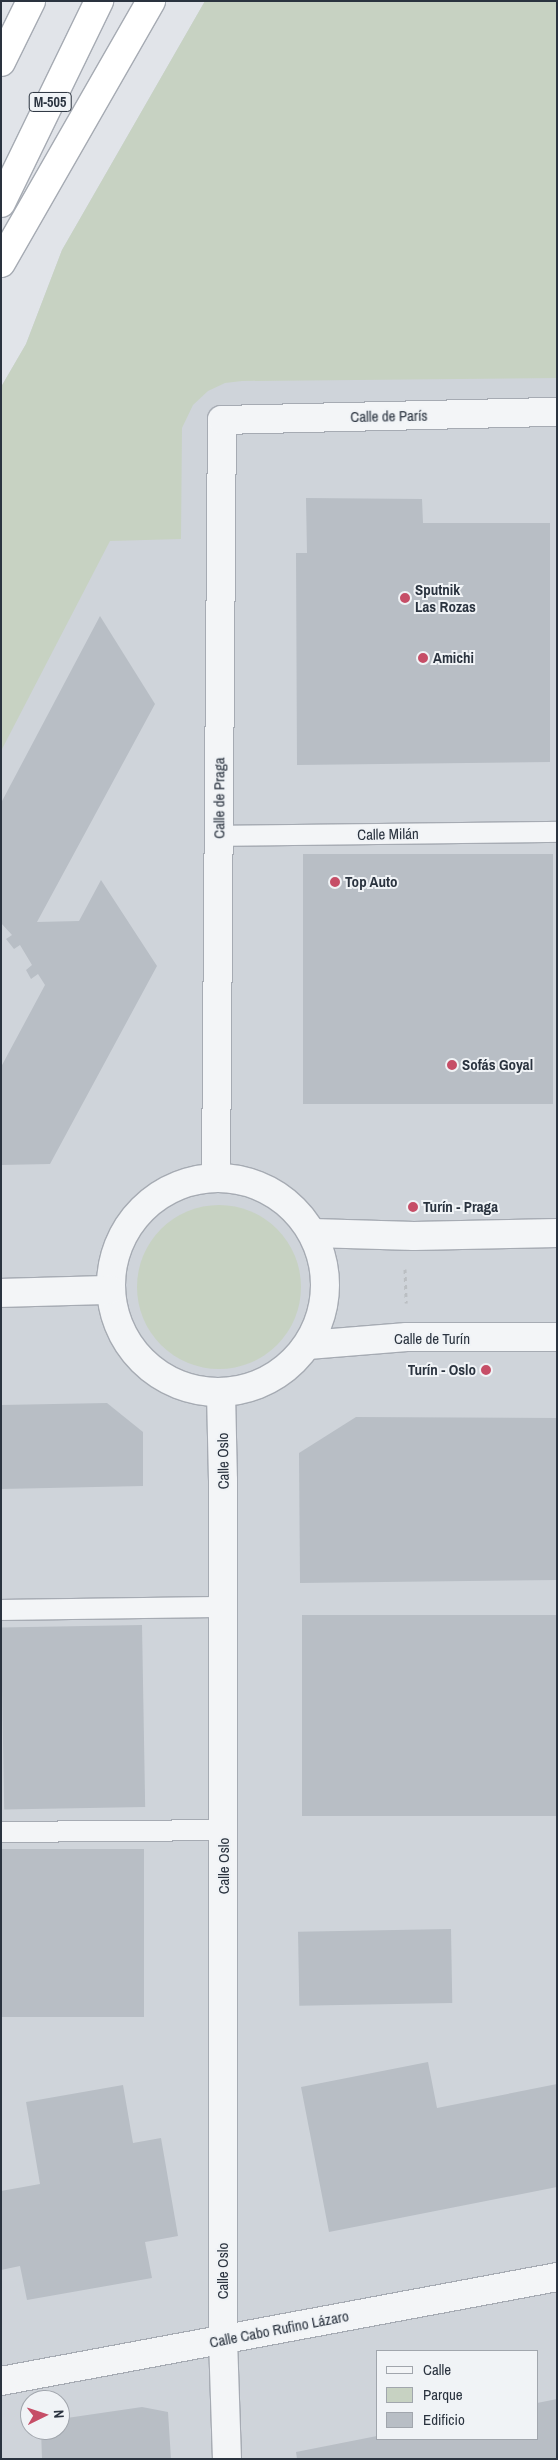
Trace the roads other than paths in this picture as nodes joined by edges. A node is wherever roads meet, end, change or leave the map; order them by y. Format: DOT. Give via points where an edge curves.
graph roads {
  1 [pos="32,1"];
  2 [pos="99,1"];
  3 [pos="151,1"];
  4 [pos="1,62"];
  5 [pos="1,203"];
  6 [pos="1,263"];
  7 [pos="557,412"];
  8 [pos="222,420"];
  9 [pos="557,832"];
  10 [pos="219,836"];
  11 [pos="216,1176"];
  12 [pos="313,1233"];
  13 [pos="557,1233"];
  14 [pos="110,1290"];
  15 [pos="1,1293"];
  16 [pos="557,1338"];
  17 [pos="308,1345"];
  18 [pos="220,1393"];
  19 [pos="224,1607"];
  20 [pos="1,1610"];
  21 [pos="224,1830"];
  22 [pos="1,1832"];
  23 [pos="557,2276"];
  24 [pos="223,2339"];
  25 [pos="1,2382"];
  26 [pos="227,2459"];
  1 -- 4 [label="highway"];
  2 -- 5 [label="highway, M-505"];
  3 -- 6 [label="highway"];
  7 -- 8 [label="street, Calle de París"];
  8 -- 10 [label="street, Calle de Praga"];
  9 -- 10 [label="lane, Calle Milán"];
  10 -- 11 [label="street, Calle de Praga"];
  11 -- 12 [label="street" via="254,1183 289,1203"];
  11 -- 14 [label="street" via="174,1186 139,1211 116,1247"];
  12 -- 13 [label="street" via="404,1236"];
  12 -- 17 [label="street" via="323,1260 326,1290 320,1318"];
  14 -- 15 [label="street"];
  14 -- 18 [label="street" via="120,1330 144,1363 177,1386"];
  16 -- 17 [label="street, Calle de Turín" via="407,1337"];
  17 -- 18 [label="street" via="283,1370 252,1387"];
  18 -- 19 [label="street, Calle Oslo"];
  19 -- 20 [label="lane"];
  19 -- 21 [label="street, Calle Oslo"];
  21 -- 22 [label="lane"];
  21 -- 24 [label="street, Calle Oslo"];
  23 -- 24 [label="street, Calle Cabo Rufino Lázaro"];
  24 -- 25 [label="street, Calle Cabo Rufino Lázaro"];
  24 -- 26 [label="street, Calle Oslo"];
}
